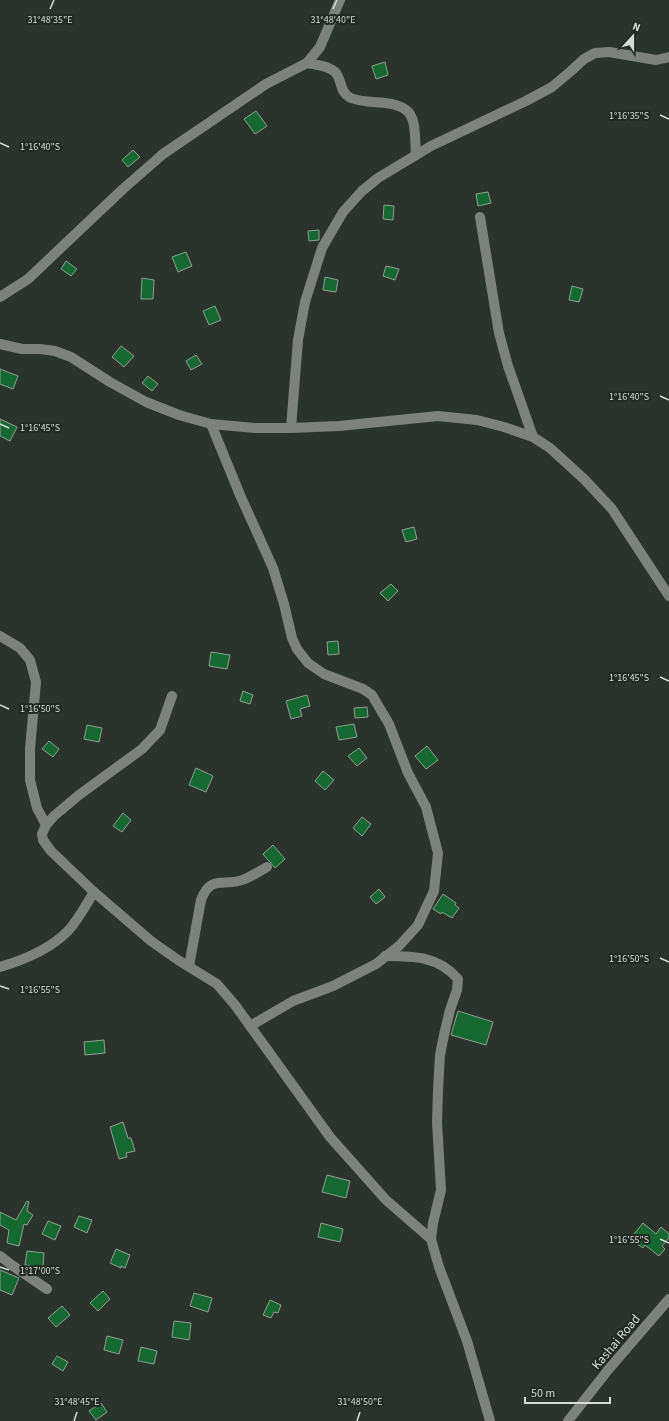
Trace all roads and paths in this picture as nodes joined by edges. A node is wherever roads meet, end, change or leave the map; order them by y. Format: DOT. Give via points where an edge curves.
graph roads {
  1 [pos="340,0"];
  2 [pos="669,57"];
  3 [pos="307,63"];
  4 [pos="416,155"];
  5 [pos="480,217"];
  6 [pos="0,297"];
  7 [pos="0,344"];
  8 [pos="211,424"];
  9 [pos="291,428"];
  10 [pos="533,437"];
  11 [pos="669,596"];
  12 [pos="0,636"];
  13 [pos="172,696"];
  14 [pos="46,825"];
  15 [pos="267,867"];
  16 [pos="94,892"];
  17 [pos="385,956"];
  18 [pos="189,966"];
  19 [pos="0,967"];
  20 [pos="250,1026"];
  21 [pos="431,1239"];
  22 [pos="0,1256"];
  23 [pos="47,1289"];
  24 [pos="669,1299"];
  25 [pos="490,1421"];
  26 [pos="568,1421"];
  1 -- 3 [label="street" via="320,47"];
  2 -- 4 [label="street" via="656,60 595,53 584,59 552,87"];
  3 -- 4 [label="street" via="328,68 335,73 343,92 348,97 361,101 397,104 408,111 415,132"];
  3 -- 6 [label="street" via="266,84 162,154 28,279"];
  4 -- 9 [label="street" via="362,191 343,212 322,248 305,302 298,340"];
  5 -- 10 [label="street" via="499,333"];
  7 -- 8 [label="street" via="22,349 54,351 71,357 146,402"];
  8 -- 9 [label="street"];
  8 -- 17 [label="street" via="273,568 292,638 308,663 324,674 363,689 372,696 390,724 408,773 426,807 438,853 434,891 418,925 399,946"];
  9 -- 10 [label="street" via="438,416 478,420"];
  10 -- 11 [label="street" via="550,448 580,475 612,509"];
  12 -- 14 [label="street" via="20,648 30,660 36,682 30,780 32,794"];
  13 -- 14 [label="street" via="160,730 142,749 79,795"];
  14 -- 16 [label="street" via="42,834 46,845"];
  15 -- 18 [label="street" via="244,880 214,884 204,890"];
  16 -- 18 [label="street" via="151,941"];
  16 -- 19 [label="street" via="69,930 59,939 39,952"];
  17 -- 20 [label="street" via="376,964 333,986 292,1001"];
  17 -- 21 [label="street" via="420,958 444,966 458,979 440,1055 437,1122 441,1190"];
  18 -- 20 [label="street" via="217,984"];
  20 -- 21 [label="street" via="330,1138 386,1200"];
  21 -- 25 [label="street" via="467,1341"];
  22 -- 23 [label="street"];
  24 -- 26 [label="street, Kashai Road"];
}
